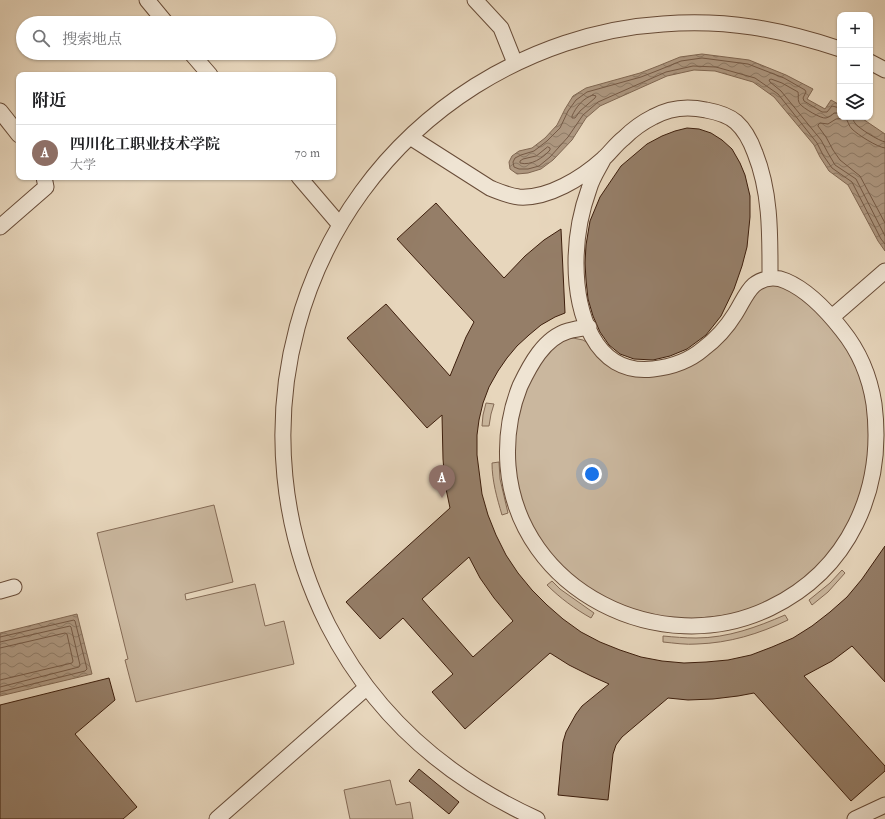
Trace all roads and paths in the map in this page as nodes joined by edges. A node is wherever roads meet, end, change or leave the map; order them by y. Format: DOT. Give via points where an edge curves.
graph roads {
  1 [pos="147,0"];
  2 [pos="475,0"];
  3 [pos="160,16"];
  4 [pos="837,48"];
  5 [pos="197,60"];
  6 [pos="515,64"];
  7 [pos="873,64"];
  8 [pos="885,70"];
  9 [pos="207,72"];
  10 [pos="0,111"];
  11 [pos="16,131"];
  12 [pos="410,137"];
  13 [pos="604,158"];
  14 [pos="45,180"];
  15 [pos="301,180"];
  16 [pos="340,225"];
  17 [pos="0,227"];
  18 [pos="885,271"];
  19 [pos="770,278"];
  20 [pos="832,317"];
  21 [pos="588,328"];
  22 [pos="367,687"];
  23 [pos="885,805"];
  24 [pos="217,819"];
  25 [pos="536,819"];
  26 [pos="855,819"];
  1 -- 3 [label="street"];
  2 -- 6 [label="street" via="501,28"];
  4 -- 6 [label="street" via="752,26 722,23 661,24 579,39"];
  5 -- 9 [label="street"];
  6 -- 12 [label="street" via="462,94"];
  7 -- 8 [label="street"];
  10 -- 11 [label="street"];
  12 -- 13 [label="street" via="490,188 520,197 551,192 572,182"];
  12 -- 16 [label="street" via="373,177"];
  13 -- 19 [label="street" via="637,126 667,111 699,108 727,116 737,123 751,143 765,185 770,239"];
  13 -- 21 [label="street" via="590,186 578,235 578,294"];
  14 -- 17 [label="street" via="46,187"];
  15 -- 16 [label="street"];
  16 -- 22 [label="street" via="312,282 294,341 284,401 283,462 292,523 309,582 335,637"];
  18 -- 20 [label="street"];
  19 -- 20 [label="street" via="782,279 795,286"];
  19 -- 21 [label="street" via="753,286 717,337 702,350 671,366 646,370 618,364 604,354"];
  20 -- 21 [label="street" via="859,356 873,397 878,440 866,503 858,522 835,558 804,588 768,610 728,623 709,626 655,623 611,609 587,595 547,560 535,544 517,509 507,455 516,395 534,359 548,344 558,335 568,331"];
  22 -- 24 [label="street"];
  22 -- 25 [label="street" via="431,755 481,791"];
  23 -- 26 [label="street"];
}
